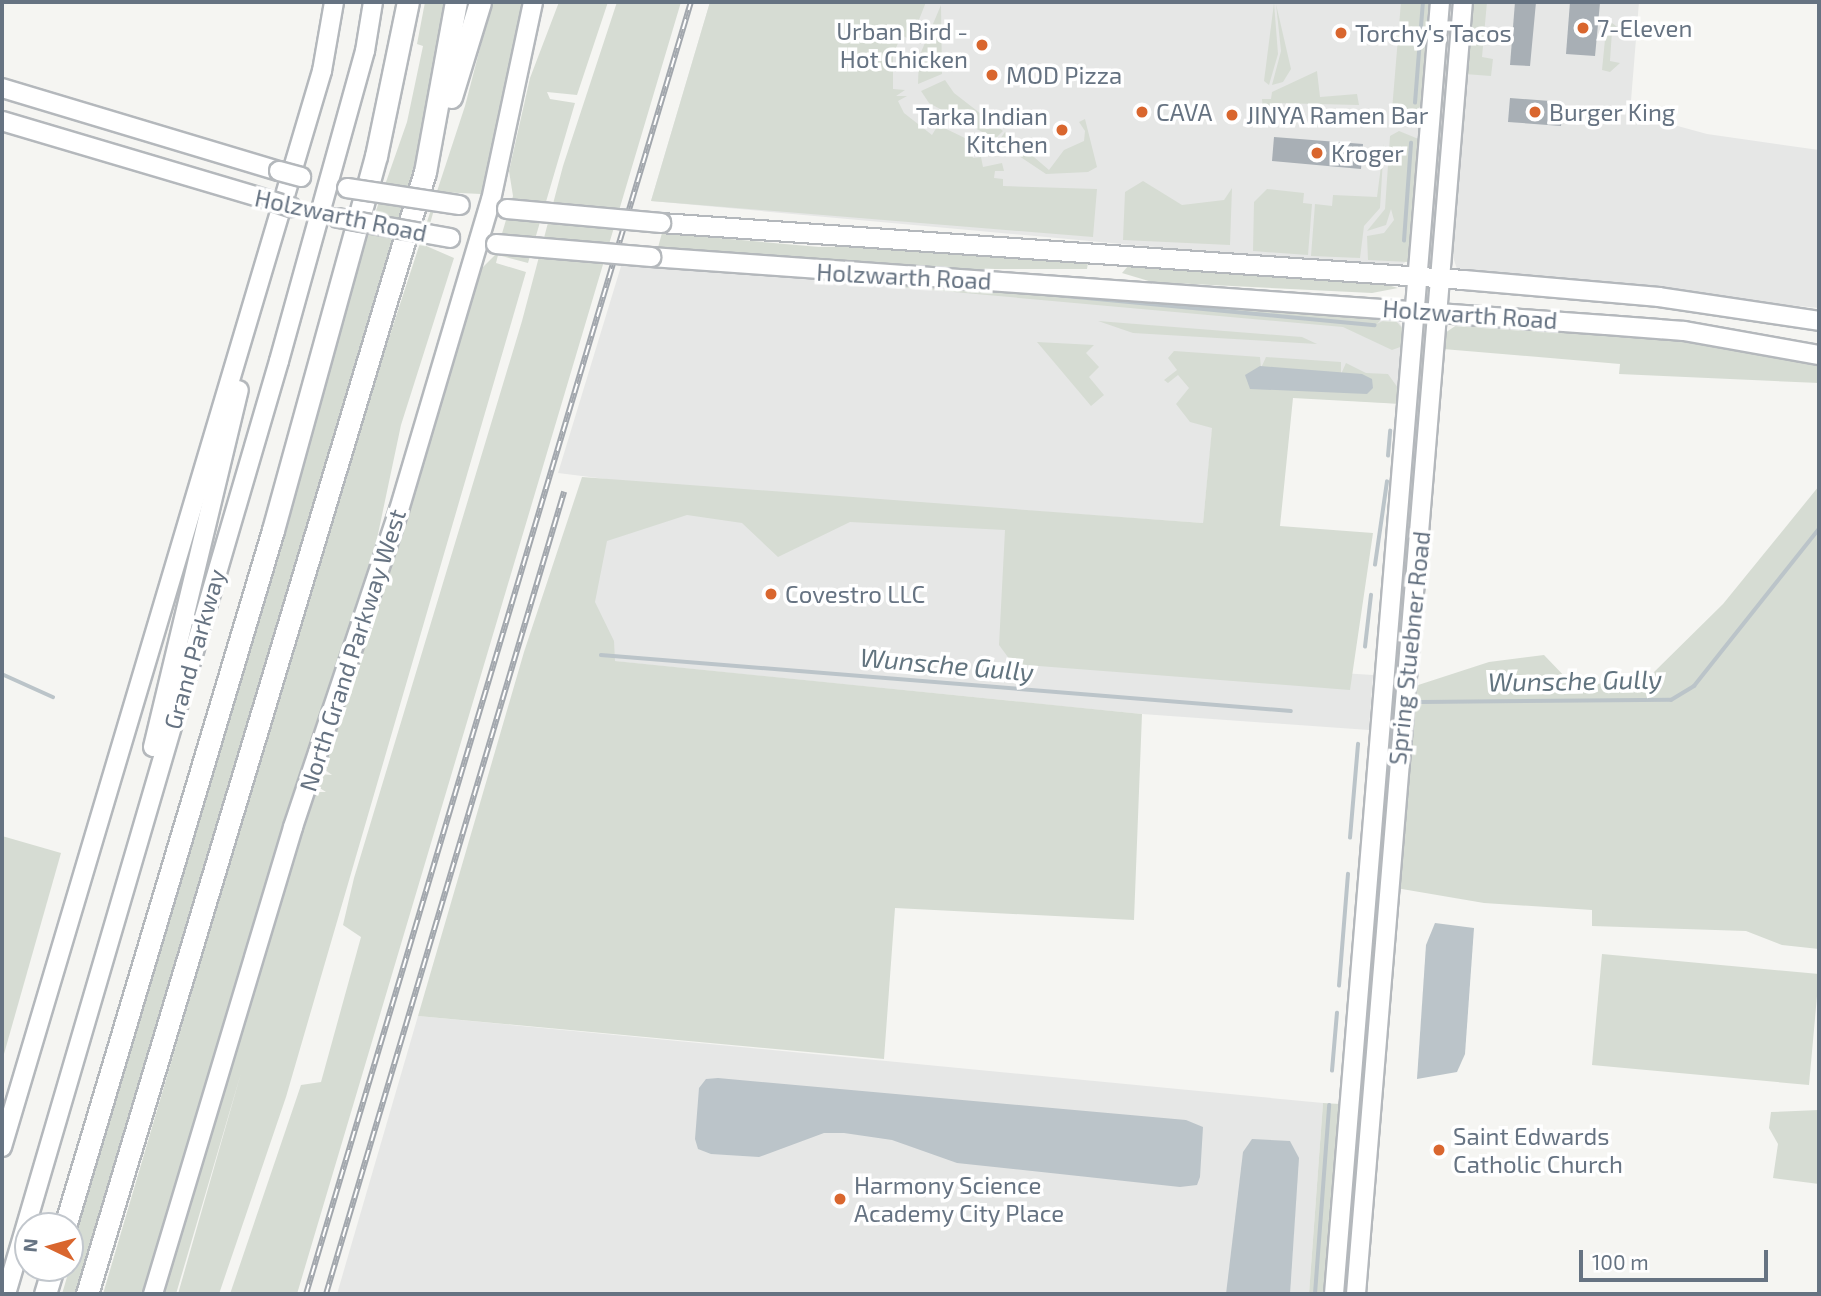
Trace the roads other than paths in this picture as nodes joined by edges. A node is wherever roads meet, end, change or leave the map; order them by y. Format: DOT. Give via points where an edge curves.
graph roads {
  1 [pos="334,2"];
  2 [pos="373,2"];
  3 [pos="408,2"];
  4 [pos="456,2"];
  5 [pos="480,2"];
  6 [pos="533,2"];
  7 [pos="1440,2"];
  8 [pos="1463,2"];
  9 [pos="2,88"];
  10 [pos="2,121"];
  11 [pos="425,172"];
  12 [pos="328,183"];
  13 [pos="488,208"];
  14 [pos="320,214"];
  15 [pos="476,241"];
  16 [pos="268,256"];
  17 [pos="1420,277"];
  18 [pos="1443,278"];
  19 [pos="1418,310"];
  20 [pos="1441,312"];
  21 [pos="1791,317"];
  22 [pos="1819,321"];
  23 [pos="1784,349"];
  24 [pos="1819,355"];
  25 [pos="1364,895"];
  26 [pos="1387,897"];
  27 [pos="74,1055"];
  28 [pos="1350,1096"];
  29 [pos="1372,1097"];
  30 [pos="2,1147"];
  31 [pos="69,1212"];
  32 [pos="6,1294"];
  33 [pos="87,1294"];
  34 [pos="153,1294"];
  35 [pos="1334,1294"];
  36 [pos="1356,1294"];
  1 -- 16 [label="main road" via="322,71"];
  2 -- 12 [label="main road, Grand Parkway"];
  3 -- 31 [label="highway" via="376,156 273,530"];
  4 -- 11 [label="highway"];
  5 -- 11 [label="highway"];
  6 -- 13 [label="main road, North Grand Parkway West"];
  7 -- 17 [label="main road, Spring Stuebner Road"];
  8 -- 18 [label="main road, Spring Stuebner Road"];
  9 -- 12 [label="main road, Holzwarth Road, bridge"];
  10 -- 14 [label="main road, Holzwarth Road, bridge"];
  11 -- 33 [label="highway"];
  12 -- 13 [label="main road, Holzwarth Road, bridge"];
  12 -- 14 [label="main road, Grand Parkway"];
  13 -- 15 [label="main road, North Grand Parkway West"];
  13 -- 17 [label="main road, Holzwarth Road, bridge"];
  14 -- 15 [label="main road, Holzwarth Road, bridge"];
  14 -- 27 [label="main road, Grand Parkway"];
  15 -- 19 [label="main road, Holzwarth Road, bridge"];
  15 -- 34 [label="main road, North Grand Parkway West" via="398,510 293,827"];
  16 -- 27 [label="main road" via="207,537"];
  16 -- 30 [label="main road"];
  17 -- 18 [label="main road, Holzwarth Road"];
  17 -- 19 [label="main road, Spring Stuebner Road"];
  18 -- 20 [label="main road, Spring Stuebner Road"];
  18 -- 21 [label="main road, Holzwarth Road" via="1659,297"];
  19 -- 20 [label="main road, Holzwarth Road"];
  19 -- 25 [label="main road, Spring Stuebner Road"];
  20 -- 23 [label="main road, Holzwarth Road" via="1685,331"];
  20 -- 26 [label="main road, Spring Stuebner Road"];
  21 -- 22 [label="main road, Holzwarth Road"];
  21 -- 23 [label="main road"];
  23 -- 24 [label="main road, Holzwarth Road"];
  25 -- 26 [label="main road"];
  25 -- 28 [label="main road, Spring Stuebner Road"];
  26 -- 29 [label="main road, Spring Stuebner Road"];
  27 -- 32 [label="main road, Grand Parkway"];
  28 -- 29 [label="main road"];
  28 -- 35 [label="main road, Spring Stuebner Road"];
  29 -- 36 [label="main road, Spring Stuebner Road"];
}
